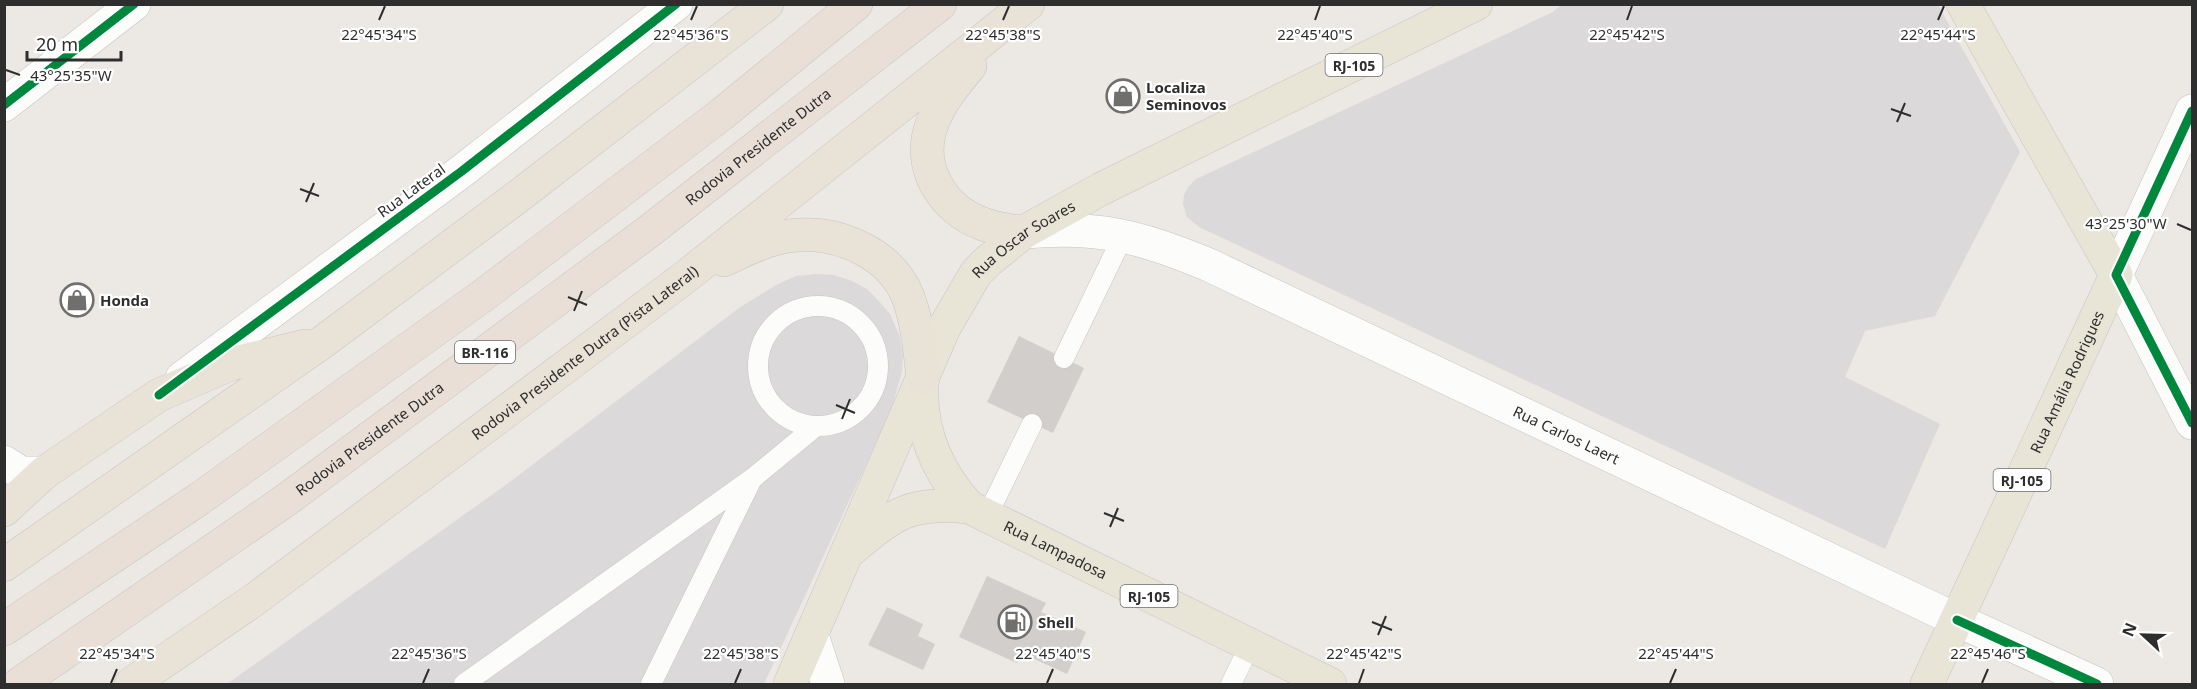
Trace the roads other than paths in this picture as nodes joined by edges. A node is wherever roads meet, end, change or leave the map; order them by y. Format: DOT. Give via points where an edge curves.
graph roads {
  1 [pos="134,4"];
  2 [pos="676,4"];
  3 [pos="767,4"];
  4 [pos="856,4"];
  5 [pos="940,4"];
  6 [pos="1476,4"];
  7 [pos="1963,4"];
  8 [pos="1024,8"];
  9 [pos="4,105"];
  10 [pos="2193,111"];
  11 [pos="1024,232"];
  12 [pos="1123,236"];
  13 [pos="2116,275"];
  14 [pos="684,278"];
  15 [pos="324,341"];
  16 [pos="1064,358"];
  17 [pos="923,379"];
  18 [pos="159,395"];
  19 [pos="2193,423"];
  20 [pos="1032,424"];
  21 [pos="815,427"];
  22 [pos="4,462"];
  23 [pos="44,473"];
  24 [pos="753,478"];
  25 [pos="4,510"];
  26 [pos="978,512"];
  27 [pos="849,553"];
  28 [pos="4,565"];
  29 [pos="1957,620"];
  30 [pos="4,629"];
  31 [pos="812,635"];
  32 [pos="1250,645"];
  33 [pos="19,684"];
  34 [pos="131,684"];
  35 [pos="464,684"];
  36 [pos="651,684"];
  37 [pos="790,684"];
  38 [pos="828,684"];
  39 [pos="1231,684"];
  40 [pos="1330,684"];
  41 [pos="1927,684"];
  42 [pos="2097,684"];
  1 -- 9 [label="street"];
  2 -- 18 [label="street, Rua Lateral" via="462,171"];
  3 -- 15 [label="highway"];
  4 -- 30 [label="highway, BR-116" via="722,114 482,297 199,499"];
  5 -- 33 [label="highway, Rodovia Presidente Dutra / BR-116" via="648,232 305,486"];
  6 -- 11 [label="main road, Rua Oscar Soares / RJ-105" via="1101,189"];
  7 -- 13 [label="main road"];
  8 -- 11 [label="highway" via="950,90 932,122 927,151 932,178 959,212 984,224"];
  8 -- 14 [label="highway, Rodovia Presidente Dutra (Pista Lateral)"];
  10 -- 13 [label="street, Rua Amália Rodrigues"];
  11 -- 12 [label="street, Rua Carlos Laert" via="1074,229"];
  11 -- 17 [label="main road, Rua Oscar Soares / RJ-105" via="976,273 956,306"];
  12 -- 16 [label="lane"];
  12 -- 29 [label="street, Rua Carlos Laert" via="1209,264"];
  13 -- 19 [label="street"];
  13 -- 29 [label="main road, Rua Amália Rodrigues / RJ-105"];
  14 -- 17 [label="highway" via="760,243 796,235 840,240 872,253 892,270 908,295 918,331"];
  14 -- 34 [label="highway, Rodovia Presidente Dutra (Pista Lateral)" via="254,600"];
  15 -- 18 [label="highway" via="231,364"];
  15 -- 28 [label="highway"];
  17 -- 26 [label="main road" via="923,414 929,442 957,494"];
  17 -- 27 [label="main road, Rua Oscar Soares / RJ-105"];
  18 -- 23 [label="highway"];
  20 -- 26 [label="lane"];
  21 -- 21 [label="lane" via="789,420 768,402 758,378 759,351 771,326 793,310 820,304 846,311 867,329 878,363 877,382 864,406 842,422"];
  21 -- 24 [label="lane"];
  22 -- 23 [label="street" via="21,473"];
  23 -- 25 [label="highway"];
  24 -- 35 [label="lane"];
  24 -- 36 [label="lane"];
  26 -- 27 [label="main road, Rua Lampadosa / RJ-105" via="923,506 900,512"];
  26 -- 32 [label="main road, Rua Lampadosa / RJ-105"];
  27 -- 31 [label="main road, Rua Oscar Soares / RJ-105"];
  29 -- 41 [label="main road, Rua Amália Rodrigues / RJ-105"];
  29 -- 42 [label="street, Rua Carlos Laert"];
  31 -- 37 [label="main road, Rua Oscar Soares / RJ-105"];
  31 -- 38 [label="street"];
  32 -- 39 [label="lane"];
  32 -- 40 [label="main road, Rua Lampadosa / RJ-105"];
}
